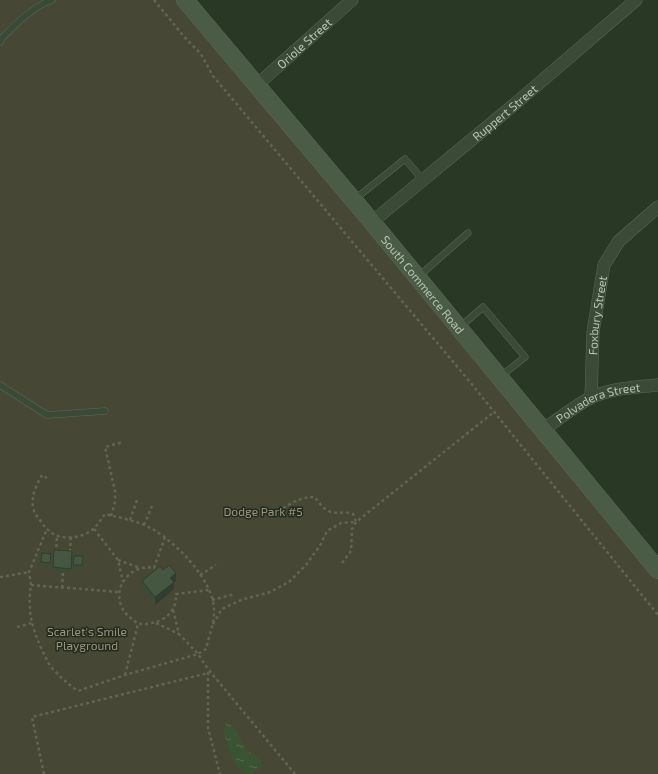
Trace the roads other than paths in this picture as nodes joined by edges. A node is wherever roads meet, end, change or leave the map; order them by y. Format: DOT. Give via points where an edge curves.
graph roads {
  1 [pos="52,0"];
  2 [pos="185,0"];
  3 [pos="352,0"];
  4 [pos="636,0"];
  5 [pos="45,1"];
  6 [pos="0,42"];
  7 [pos="256,85"];
  8 [pos="423,180"];
  9 [pos="354,200"];
  10 [pos="658,207"];
  11 [pos="372,222"];
  12 [pos="468,233"];
  13 [pos="417,277"];
  14 [pos="459,328"];
  15 [pos="500,377"];
  16 [pos="0,385"];
  17 [pos="658,385"];
  18 [pos="591,398"];
  19 [pos="105,411"];
  20 [pos="543,430"];
  21 [pos="658,570"];
  1 -- 5 [label="lane"];
  2 -- 7 [label="street, South Commerce Road"];
  3 -- 7 [label="street, Oriole Street"];
  4 -- 8 [label="street, Ruppert Street"];
  5 -- 6 [label="lane" via="22,18"];
  7 -- 9 [label="street, South Commerce Road"];
  8 -- 9 [label="lane" via="405,159"];
  8 -- 11 [label="street, Ruppert Street"];
  9 -- 11 [label="street, South Commerce Road"];
  10 -- 18 [label="street, Foxbury Street" via="619,241 604,266 593,332"];
  11 -- 13 [label="street, South Commerce Road"];
  12 -- 13 [label="lane"];
  13 -- 14 [label="street, South Commerce Road"];
  14 -- 15 [label="street, South Commerce Road"];
  14 -- 15 [label="lane" via="483,307 525,357"];
  15 -- 20 [label="street, South Commerce Road"];
  16 -- 19 [label="lane" via="47,415"];
  17 -- 18 [label="street, Polvadera Street" via="621,389"];
  18 -- 20 [label="street, Polvadera Street"];
  20 -- 21 [label="street, South Commerce Road"];
}
